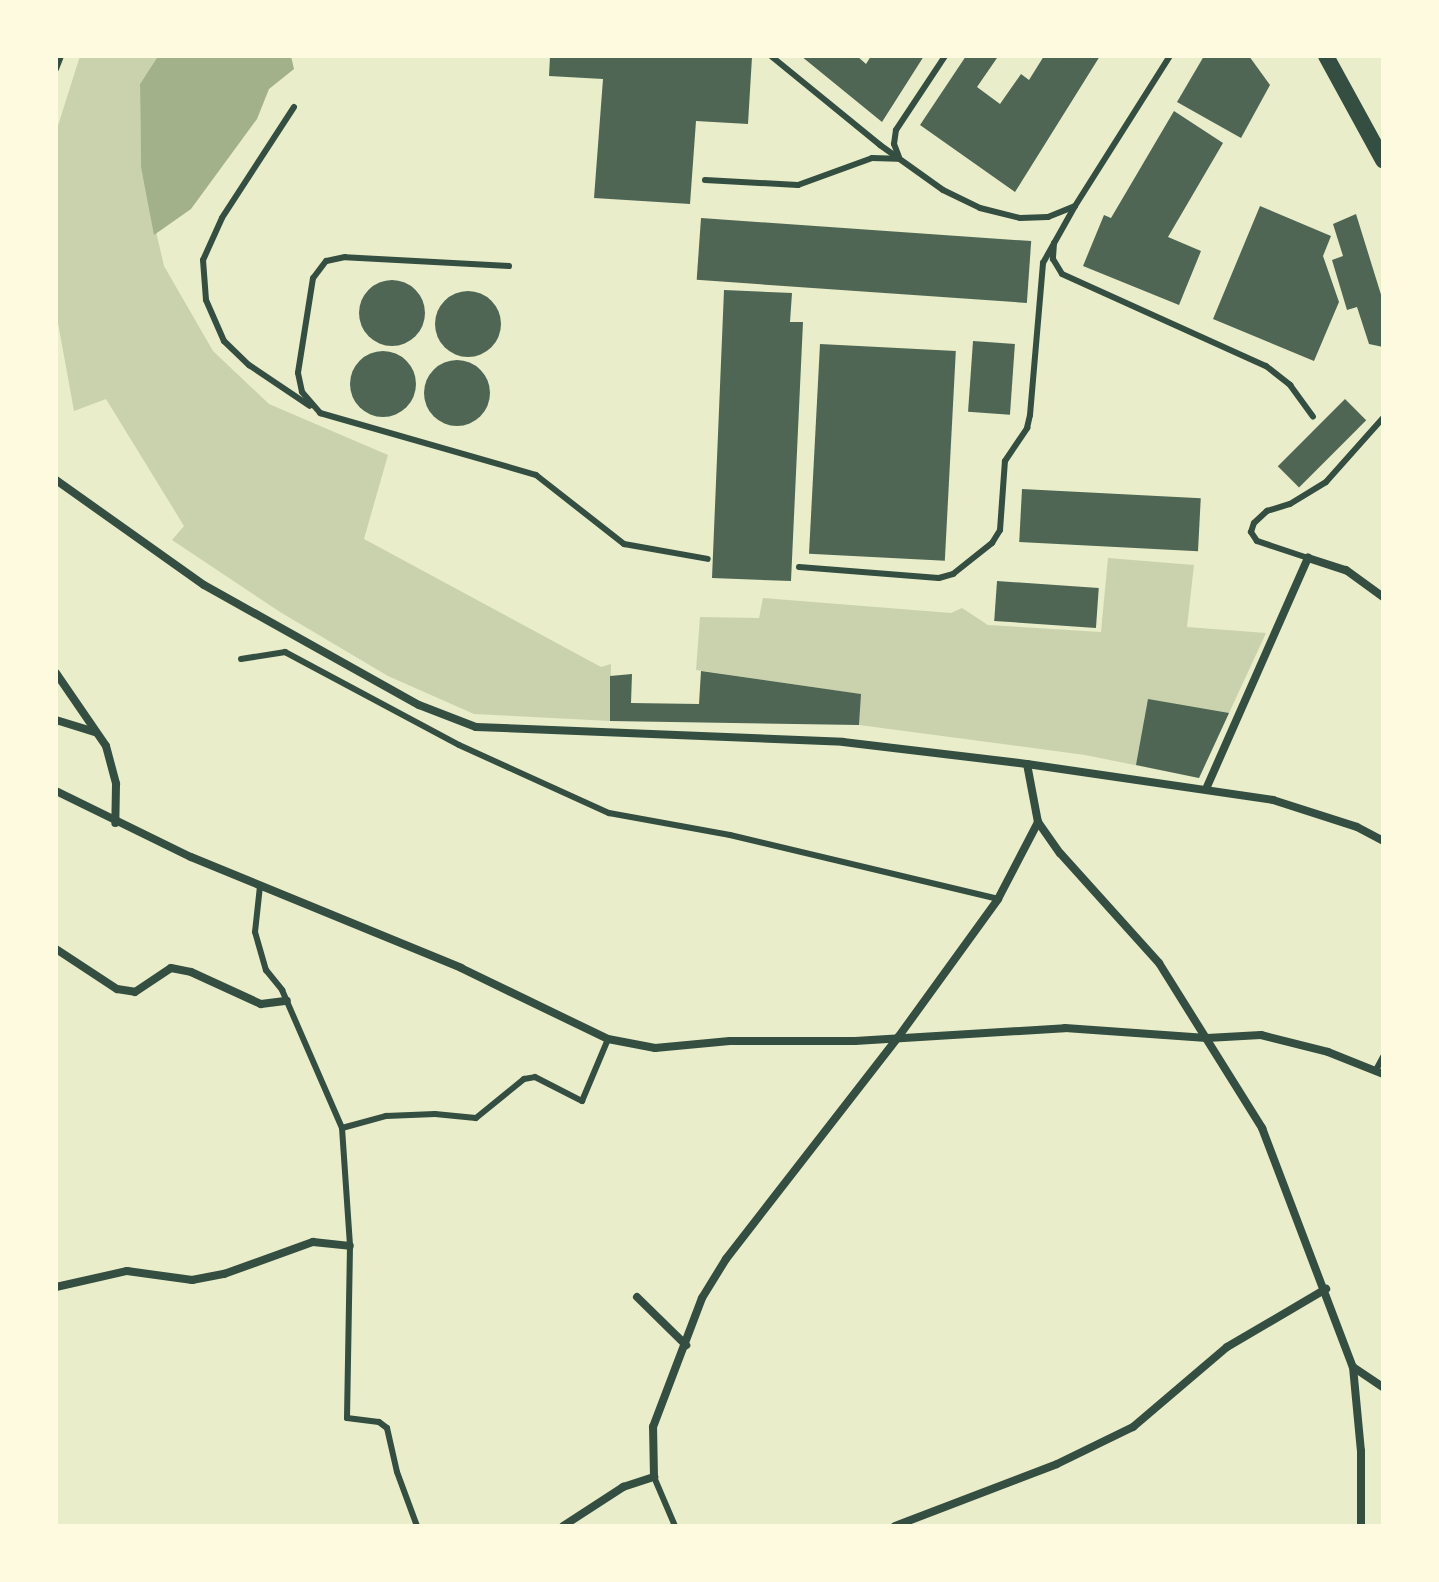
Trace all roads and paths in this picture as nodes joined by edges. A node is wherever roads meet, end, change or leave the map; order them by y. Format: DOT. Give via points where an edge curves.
graph roads {
  1 [pos="61,56"];
  2 [pos="771,56"];
  3 [pos="945,56"];
  4 [pos="1170,56"];
  5 [pos="1326,56"];
  6 [pos="56,69"];
  7 [pos="294,107"];
  8 [pos="900,159"];
  9 [pos="1383,160"];
  10 [pos="705,180"];
  11 [pos="1075,206"];
  12 [pos="1055,239"];
  13 [pos="509,266"];
  14 [pos="320,413"];
  15 [pos="1313,417"];
  16 [pos="1383,418"];
  17 [pos="56,480"];
  18 [pos="1308,558"];
  19 [pos="708,559"];
  20 [pos="799,567"];
  21 [pos="1383,597"];
  22 [pos="241,659"];
  23 [pos="56,673"];
  24 [pos="419,705"];
  25 [pos="56,720"];
  26 [pos="414,721"];
  27 [pos="96,732"];
  28 [pos="1027,764"];
  29 [pos="1206,789"];
  30 [pos="56,791"];
  31 [pos="1038,822"];
  32 [pos="115,823"];
  33 [pos="1383,841"];
  34 [pos="260,886"];
  35 [pos="998,899"];
  36 [pos="56,949"];
  37 [pos="287,1001"];
  38 [pos="899,1036"];
  39 [pos="1207,1038"];
  40 [pos="608,1039"];
  41 [pos="1383,1057"];
  42 [pos="1379,1072"];
  43 [pos="342,1128"];
  44 [pos="350,1246"];
  45 [pos="56,1287"];
  46 [pos="1326,1289"];
  47 [pos="637,1297"];
  48 [pos="686,1345"];
  49 [pos="1353,1367"];
  50 [pos="1383,1387"];
  51 [pos="654,1477"];
  52 [pos="417,1526"];
  53 [pos="563,1526"];
  54 [pos="675,1526"];
  55 [pos="895,1526"];
  56 [pos="1361,1526"];
  1 -- 6 [label="lane"];
  2 -- 8 [label="lane"];
  3 -- 8 [label="lane" via="896,130"];
  4 -- 11 [label="lane"];
  5 -- 9 [label="main road"];
  7 -- 14 [label="lane" via="222,218 203,260 206,300 224,341 249,365"];
  8 -- 10 [label="lane" via="872,158 798,185"];
  8 -- 11 [label="lane" via="943,190 993,211 1020,218 1048,217"];
  11 -- 12 [label="lane"];
  12 -- 15 [label="lane" via="1053,259 1062,274 1266,366 1290,385"];
  12 -- 20 [label="lane" via="1043,263 1039,290 1030,415 1005,461 1000,530 992,543 953,574 939,578"];
  13 -- 14 [label="lane" via="345,257 326,261 313,278 298,373 302,392"];
  14 -- 19 [label="lane" via="536,475 624,544"];
  16 -- 18 [label="lane" via="1326,482 1254,523 1251,532 1257,541"];
  17 -- 24 [label="street" via="204,585"];
  18 -- 21 [label="street" via="1346,570"];
  18 -- 29 [label="street"];
  22 -- 26 [label="lane" via="285,652"];
  23 -- 27 [label="street"];
  24 -- 26 [label="lane"];
  24 -- 28 [label="street" via="476,727 843,742"];
  25 -- 27 [label="street"];
  26 -- 35 [label="lane" via="609,813 730,835"];
  27 -- 32 [label="street" via="106,746 116,784"];
  28 -- 29 [label="street"];
  28 -- 31 [label="street"];
  29 -- 33 [label="street" via="1273,800 1357,827"];
  30 -- 32 [label="street"];
  31 -- 35 [label="street"];
  31 -- 39 [label="street" via="1159,963"];
  32 -- 34 [label="street"];
  34 -- 37 [label="lane" via="255,932 266,970"];
  34 -- 40 [label="street" via="461,968"];
  35 -- 38 [label="street"];
  36 -- 37 [label="street" via="117,989 135,992 171,968 261,1004"];
  37 -- 43 [label="lane"];
  38 -- 39 [label="street" via="1065,1028"];
  38 -- 40 [label="street" via="655,1048"];
  38 -- 48 [label="street" via="726,1259 702,1298"];
  39 -- 42 [label="street" via="1261,1035"];
  39 -- 46 [label="street" via="1262,1128"];
  40 -- 43 [label="lane" via="582,1101 535,1077 524,1079 476,1118 386,1116"];
  41 -- 42 [label="lane"];
  43 -- 44 [label="lane"];
  44 -- 45 [label="street" via="313,1242 192,1280 127,1271"];
  44 -- 52 [label="lane" via="347,1418 387,1428"];
  46 -- 49 [label="street"];
  46 -- 55 [label="street" via="1227,1347 1133,1427 1057,1464"];
  47 -- 48 [label="street"];
  48 -- 51 [label="street" via="653,1427"];
  49 -- 50 [label="street"];
  49 -- 56 [label="street"];
  51 -- 53 [label="street" via="623,1487"];
  51 -- 54 [label="lane"];
}
